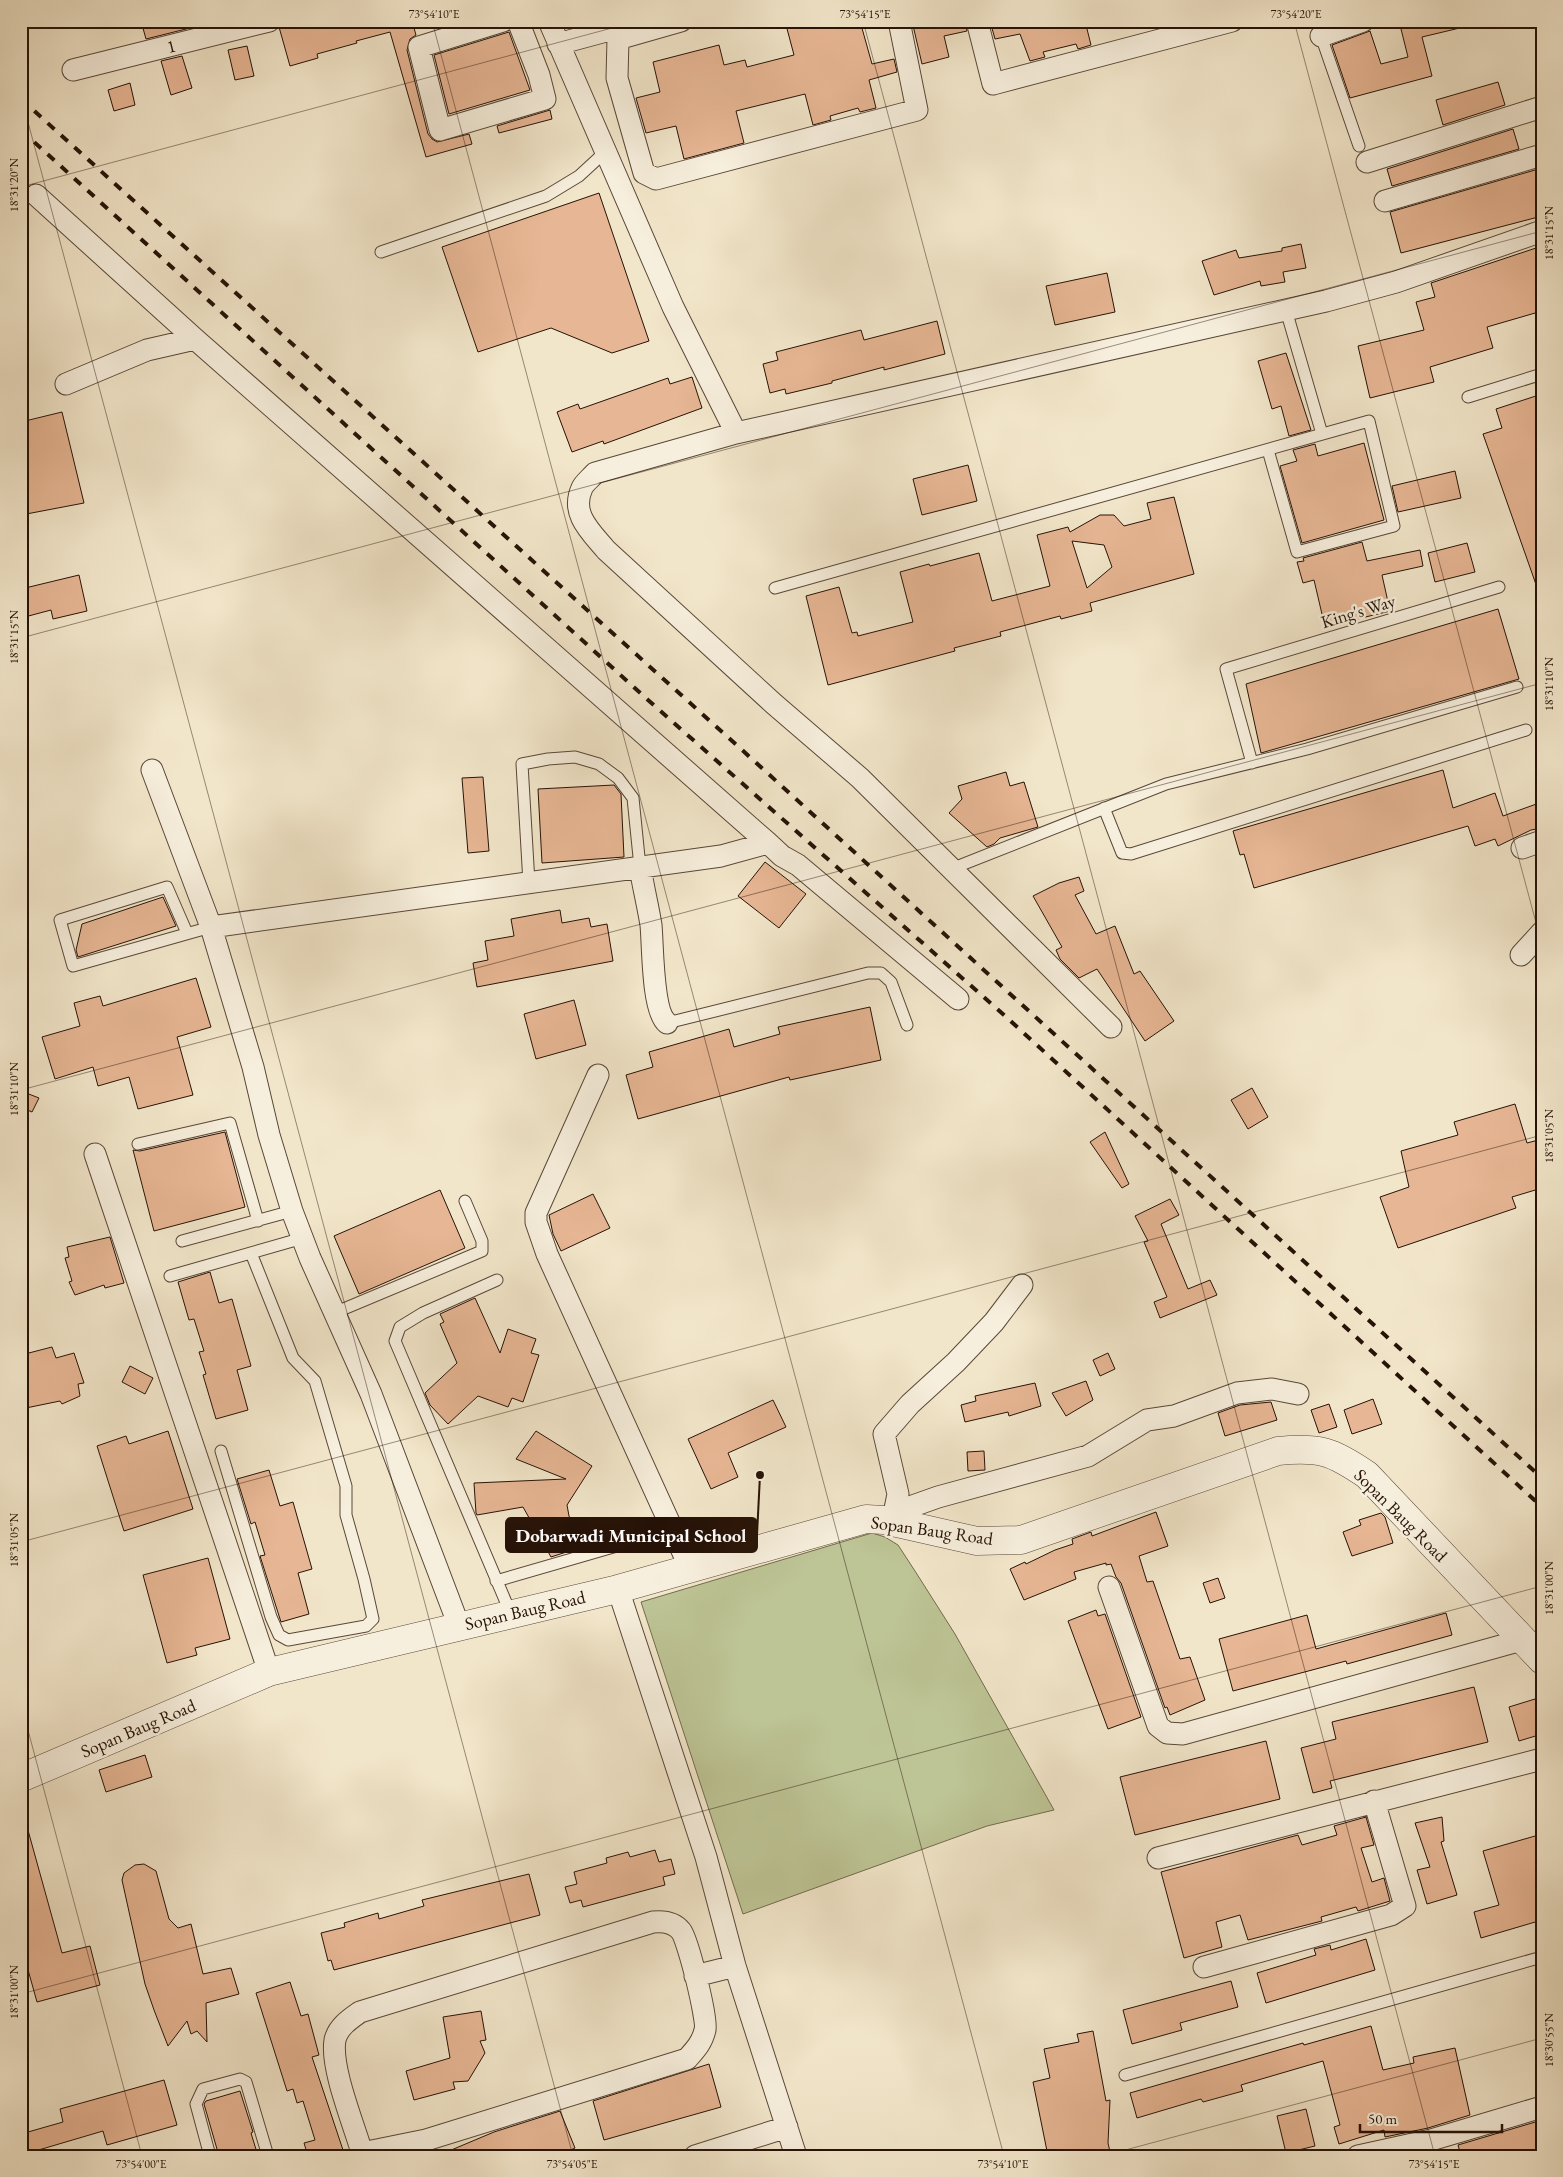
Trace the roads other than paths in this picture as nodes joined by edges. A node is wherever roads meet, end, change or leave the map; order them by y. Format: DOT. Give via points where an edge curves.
graph roads {
  1 [pos="269,21"];
  2 [pos="503,21"];
  3 [pos="518,21"];
  4 [pos="549,21"];
  5 [pos="644,21"];
  6 [pos="681,21"];
  7 [pos="899,21"];
  8 [pos="977,21"];
  9 [pos="1232,21"];
  10 [pos="1363,21"];
  11 [pos="1321,36"];
  12 [pos="558,44"];
  13 [pos="567,66"];
  14 [pos="73,70"];
  15 [pos="538,75"];
  16 [pos="1542,107"];
  17 [pos="604,153"];
  18 [pos="1363,154"];
  19 [pos="1542,155"];
  20 [pos="36,195"];
  21 [pos="1385,201"];
  22 [pos="1542,231"];
  23 [pos="381,252"];
  24 [pos="1286,310"];
  25 [pos="195,338"];
  26 [pos="1542,374"];
  27 [pos="66,384"];
  28 [pos="1468,397"];
  29 [pos="736,433"];
  30 [pos="1322,434"];
  31 [pos="1268,450"];
  32 [pos="1499,587"];
  33 [pos="775,588"];
  34 [pos="1517,687"];
  35 [pos="1526,730"];
  36 [pos="1252,762"];
  37 [pos="152,770"];
  38 [pos="1104,808"];
  39 [pos="768,843"];
  40 [pos="640,867"];
  41 [pos="951,869"];
  42 [pos="530,883"];
  43 [pos="211,927"];
  44 [pos="1542,932"];
  45 [pos="187,933"];
  46 [pos="1521,954"];
  47 [pos="958,999"];
  48 [pos="667,1023"];
  49 [pos="907,1025"];
  50 [pos="1111,1027"];
  51 [pos="598,1075"];
  52 [pos="138,1144"];
  53 [pos="95,1154"];
  54 [pos="466,1201"];
  55 [pos="292,1211"];
  56 [pos="258,1221"];
  57 [pos="303,1238"];
  58 [pos="182,1241"];
  59 [pos="251,1253"];
  60 [pos="170,1276"];
  61 [pos="497,1280"];
  62 [pos="1022,1285"];
  63 [pos="334,1313"];
  64 [pos="1298,1394"];
  65 [pos="221,1451"];
  66 [pos="889,1517"];
  67 [pos="641,1539"];
  68 [pos="690,1568"];
  69 [pos="496,1581"];
  70 [pos="1109,1587"];
  71 [pos="618,1589"];
  72 [pos="511,1614"];
  73 [pos="458,1626"];
  74 [pos="1522,1640"];
  75 [pos="1542,1660"];
  76 [pos="269,1672"];
  77 [pos="1542,1759"];
  78 [pos="21,1778"];
  79 [pos="1374,1801"];
  80 [pos="1158,1858"];
  81 [pos="1542,1957"];
  82 [pos="735,1966"];
  83 [pos="1204,1967"];
  84 [pos="695,1976"];
  85 [pos="1125,2075"];
  86 [pos="1542,2107"];
  87 [pos="787,2127"];
  88 [pos="1432,2148"];
  89 [pos="363,2154"];
  90 [pos="210,2156"];
  91 [pos="268,2156"];
  92 [pos="695,2156"];
  93 [pos="796,2156"];
  94 [pos="1358,2156"];
  1 -- 14 [label="street, 1"];
  2 -- 15 [label="street" via="419,47 440,130 545,99"];
  3 -- 15 [label="street"];
  4 -- 12 [label="street"];
  5 -- 12 [label="street"];
  6 -- 7 [label="street" via="618,38 617,78 644,173 656,179 917,110"];
  8 -- 9 [label="street" via="993,84"];
  10 -- 11 [label="street"];
  11 -- 18 [label="lane"];
  12 -- 13 [label="street"];
  13 -- 15 [label="street"];
  13 -- 17 [label="street"];
  16 -- 18 [label="street"];
  17 -- 23 [label="lane" via="579,176 546,196"];
  17 -- 29 [label="street" via="673,307"];
  19 -- 21 [label="street"];
  20 -- 25 [label="street"];
  22 -- 24 [label="street" via="1396,282"];
  24 -- 29 [label="street"];
  24 -- 30 [label="lane"];
  25 -- 27 [label="street" via="147,350"];
  25 -- 39 [label="street"];
  26 -- 28 [label="lane"];
  29 -- 41 [label="street" via="595,474 582,488 578,508 585,525 606,550 860,778"];
  30 -- 31 [label="lane"];
  30 -- 31 [label="lane" via="1368,421 1394,526 1297,552"];
  31 -- 33 [label="lane"];
  32 -- 36 [label="lane, King's Way" via="1226,669"];
  34 -- 36 [label="lane"];
  35 -- 38 [label="lane" via="1132,854 1122,853"];
  36 -- 38 [label="lane" via="1166,784"];
  37 -- 43 [label="street"];
  38 -- 41 [label="lane"];
  39 -- 40 [label="street" via="721,856"];
  39 -- 47 [label="street"];
  40 -- 42 [label="street"];
  40 -- 42 [label="lane" via="633,798 618,778 599,764 575,757 548,759 522,764"];
  40 -- 48 [label="street" via="650,923 656,990 662,1017"];
  41 -- 50 [label="street"];
  42 -- 43 [label="street"];
  43 -- 45 [label="lane"];
  43 -- 55 [label="street"];
  44 -- 46 [label="street"];
  45 -- 45 [label="lane" via="73,966 60,920 167,887"];
  48 -- 49 [label="lane" via="875,973 891,982"];
  51 -- 68 [label="street" via="536,1213 536,1222 547,1254"];
  52 -- 56 [label="lane" via="230,1123"];
  53 -- 76 [label="street"];
  54 -- 63 [label="lane" via="482,1241 482,1251"];
  55 -- 56 [label="lane"];
  55 -- 57 [label="street"];
  56 -- 58 [label="lane"];
  57 -- 59 [label="lane"];
  57 -- 63 [label="street"];
  59 -- 60 [label="lane"];
  59 -- 65 [label="lane" via="293,1358 315,1382 346,1486 346,1515 372,1619 366,1626 288,1640 279,1635 271,1618"];
  61 -- 69 [label="lane" via="423,1313 400,1327 395,1341"];
  62 -- 66 [label="street" via="994,1322 884,1434 898,1494"];
  63 -- 73 [label="street" via="371,1394"];
  64 -- 66 [label="street" via="1272,1389 1237,1393 1174,1416 1147,1420 1088,1456 938,1497"];
  66 -- 68 [label="street, Sopan Baug Road" via="866,1519"];
  66 -- 74 [label="street, Sopan Baug Road" via="977,1541 1021,1540 1278,1451 1308,1448 1340,1457 1367,1476"];
  67 -- 69 [label="lane"];
  68 -- 71 [label="street, Sopan Baug Road"];
  69 -- 72 [label="lane"];
  70 -- 74 [label="street" via="1158,1726 1167,1733 1184,1734"];
  71 -- 72 [label="street, Sopan Baug Road"];
  71 -- 82 [label="street" via="706,1857"];
  72 -- 73 [label="street, Sopan Baug Road"];
  73 -- 76 [label="street, Sopan Baug Road"];
  74 -- 75 [label="street, Sopan Baug Road"];
  76 -- 78 [label="street, Sopan Baug Road"];
  77 -- 79 [label="street"];
  79 -- 80 [label="street"];
  79 -- 83 [label="street" via="1405,1906 1391,1915"];
  81 -- 85 [label="lane"];
  82 -- 84 [label="street"];
  82 -- 87 [label="street"];
  84 -- 89 [label="street" via="706,2028 700,2044 687,2059 426,2140"];
  84 -- 89 [label="street" via="688,1944 680,1930 666,1921 653,1922 360,2012 345,2022 335,2039 335,2057"];
  86 -- 88 [label="street"];
  87 -- 92 [label="street"];
  87 -- 93 [label="street"];
  88 -- 94 [label="street"];
  90 -- 91 [label="lane" via="196,2104 199,2094 202,2089 240,2079 246,2082"];
}
